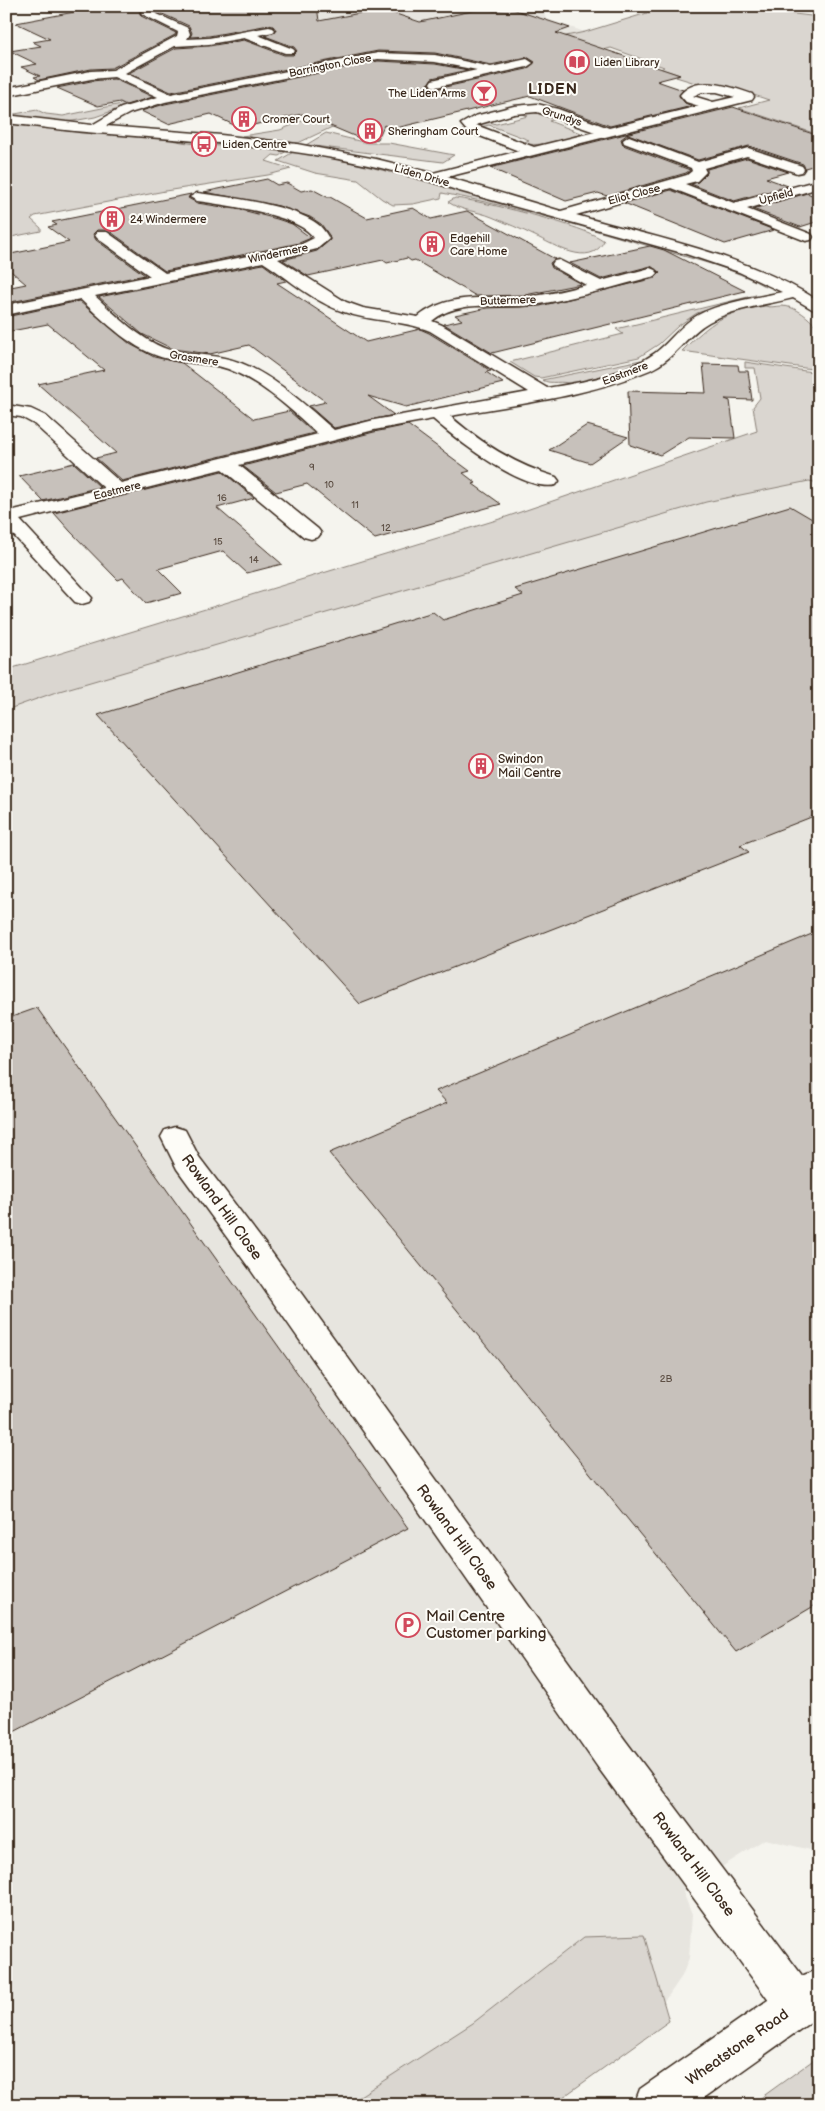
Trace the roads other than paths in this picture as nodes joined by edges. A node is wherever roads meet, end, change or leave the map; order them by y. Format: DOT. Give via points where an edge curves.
graph roads {
  1 [pos="146,12"];
  2 [pos="179,16"];
  3 [pos="162,19"];
  4 [pos="269,30"];
  5 [pos="246,35"];
  6 [pos="172,43"];
  7 [pos="289,51"];
  8 [pos="527,63"];
  9 [pos="491,71"];
  10 [pos="116,73"];
  11 [pos="436,84"];
  12 [pos="29,87"];
  13 [pos="6,92"];
  14 [pos="41,93"];
  15 [pos="170,98"];
  16 [pos="712,106"];
  17 [pos="6,119"];
  18 [pos="94,129"];
  19 [pos="607,132"];
  20 [pos="629,140"];
  21 [pos="531,151"];
  22 [pos="697,166"];
  23 [pos="797,169"];
  24 [pos="433,177"];
  25 [pos="672,184"];
  26 [pos="819,184"];
  27 [pos="197,197"];
  28 [pos="733,208"];
  29 [pos="561,215"];
  30 [pos="102,235"];
  31 [pos="806,237"];
  32 [pos="264,256"];
  33 [pos="559,264"];
  34 [pos="650,273"];
  35 [pos="161,278"];
  36 [pos="598,286"];
  37 [pos="797,293"];
  38 [pos="83,294"];
  39 [pos="819,308"];
  40 [pos="6,310"];
  41 [pos="421,322"];
  42 [pos="545,394"];
  43 [pos="6,410"];
  44 [pos="436,413"];
  45 [pos="331,436"];
  46 [pos="226,463"];
  47 [pos="550,481"];
  48 [pos="117,489"];
  49 [pos="7,518"];
  50 [pos="310,533"];
  51 [pos="82,598"];
  52 [pos="175,1137"];
  53 [pos="808,1997"];
  54 [pos="656,2105"];
  1 -- 3 [label="street"];
  2 -- 3 [label="street"];
  3 -- 6 [label="street" via="184,30 182,38"];
  4 -- 5 [label="street, Barrington Close"];
  5 -- 6 [label="street, Barrington Close"];
  5 -- 7 [label="street, Barrington Close"];
  6 -- 10 [label="street, Barrington Close"];
  8 -- 9 [label="street, Barrington Close"];
  9 -- 11 [label="street, Barrington Close"];
  9 -- 15 [label="street, Barrington Close" via="454,61 401,55 378,56"];
  10 -- 12 [label="street, Barrington Close" via="91,74"];
  10 -- 15 [label="street, Barrington Close"];
  12 -- 13 [label="street, Barrington Close"];
  12 -- 14 [label="street"];
  15 -- 18 [label="street, Barrington Close" via="118,113"];
  16 -- 19 [label="street, Grundys"];
  17 -- 18 [label="street, Liden Drive"];
  18 -- 24 [label="street, Liden Drive" via="288,146"];
  19 -- 21 [label="street, Grundys"];
  19 -- 21 [label="street, Grundys" via="537,108 514,110 467,124"];
  20 -- 22 [label="street"];
  21 -- 24 [label="street, Grundys"];
  22 -- 23 [label="street" via="748,152"];
  22 -- 25 [label="street, Eliot Close" via="699,172 692,178"];
  24 -- 29 [label="street, Liden Drive"];
  25 -- 28 [label="street, Upfield"];
  25 -- 29 [label="street, Eliot Close"];
  26 -- 28 [label="street, Upfield"];
  27 -- 32 [label="street, Windermere" via="223,204 265,208 288,216 321,235 322,239 312,246"];
  28 -- 31 [label="street, Upfield"];
  29 -- 37 [label="street, Liden Drive" via="709,256"];
  30 -- 35 [label="street"];
  32 -- 35 [label="street, Windermere"];
  32 -- 41 [label="street" via="344,307"];
  33 -- 36 [label="street"];
  34 -- 36 [label="street, Buttermere"];
  35 -- 38 [label="street, Windermere"];
  36 -- 41 [label="street, Buttermere" via="536,300 447,305 429,313"];
  37 -- 39 [label="street, Liden Drive"];
  37 -- 42 [label="street, Eastmere" via="718,312 694,325 670,350 646,366 612,379"];
  38 -- 40 [label="street, Windermere"];
  38 -- 45 [label="street, Grasmere" via="127,331 160,352 222,362 247,372"];
  41 -- 42 [label="street"];
  42 -- 44 [label="street, Eastmere"];
  43 -- 48 [label="street" via="40,420"];
  44 -- 45 [label="street, Eastmere"];
  44 -- 47 [label="street" via="489,455 519,471"];
  45 -- 46 [label="street, Eastmere"];
  46 -- 48 [label="street, Eastmere"];
  46 -- 50 [label="street" via="278,516"];
  48 -- 49 [label="street, Eastmere"];
  49 -- 51 [label="street, Eastmere"];
  52 -- 53 [label="street, Rowland Hill Close" via="187,1162 611,1753"];
  53 -- 54 [label="street, Wheatstone Road"];
}
